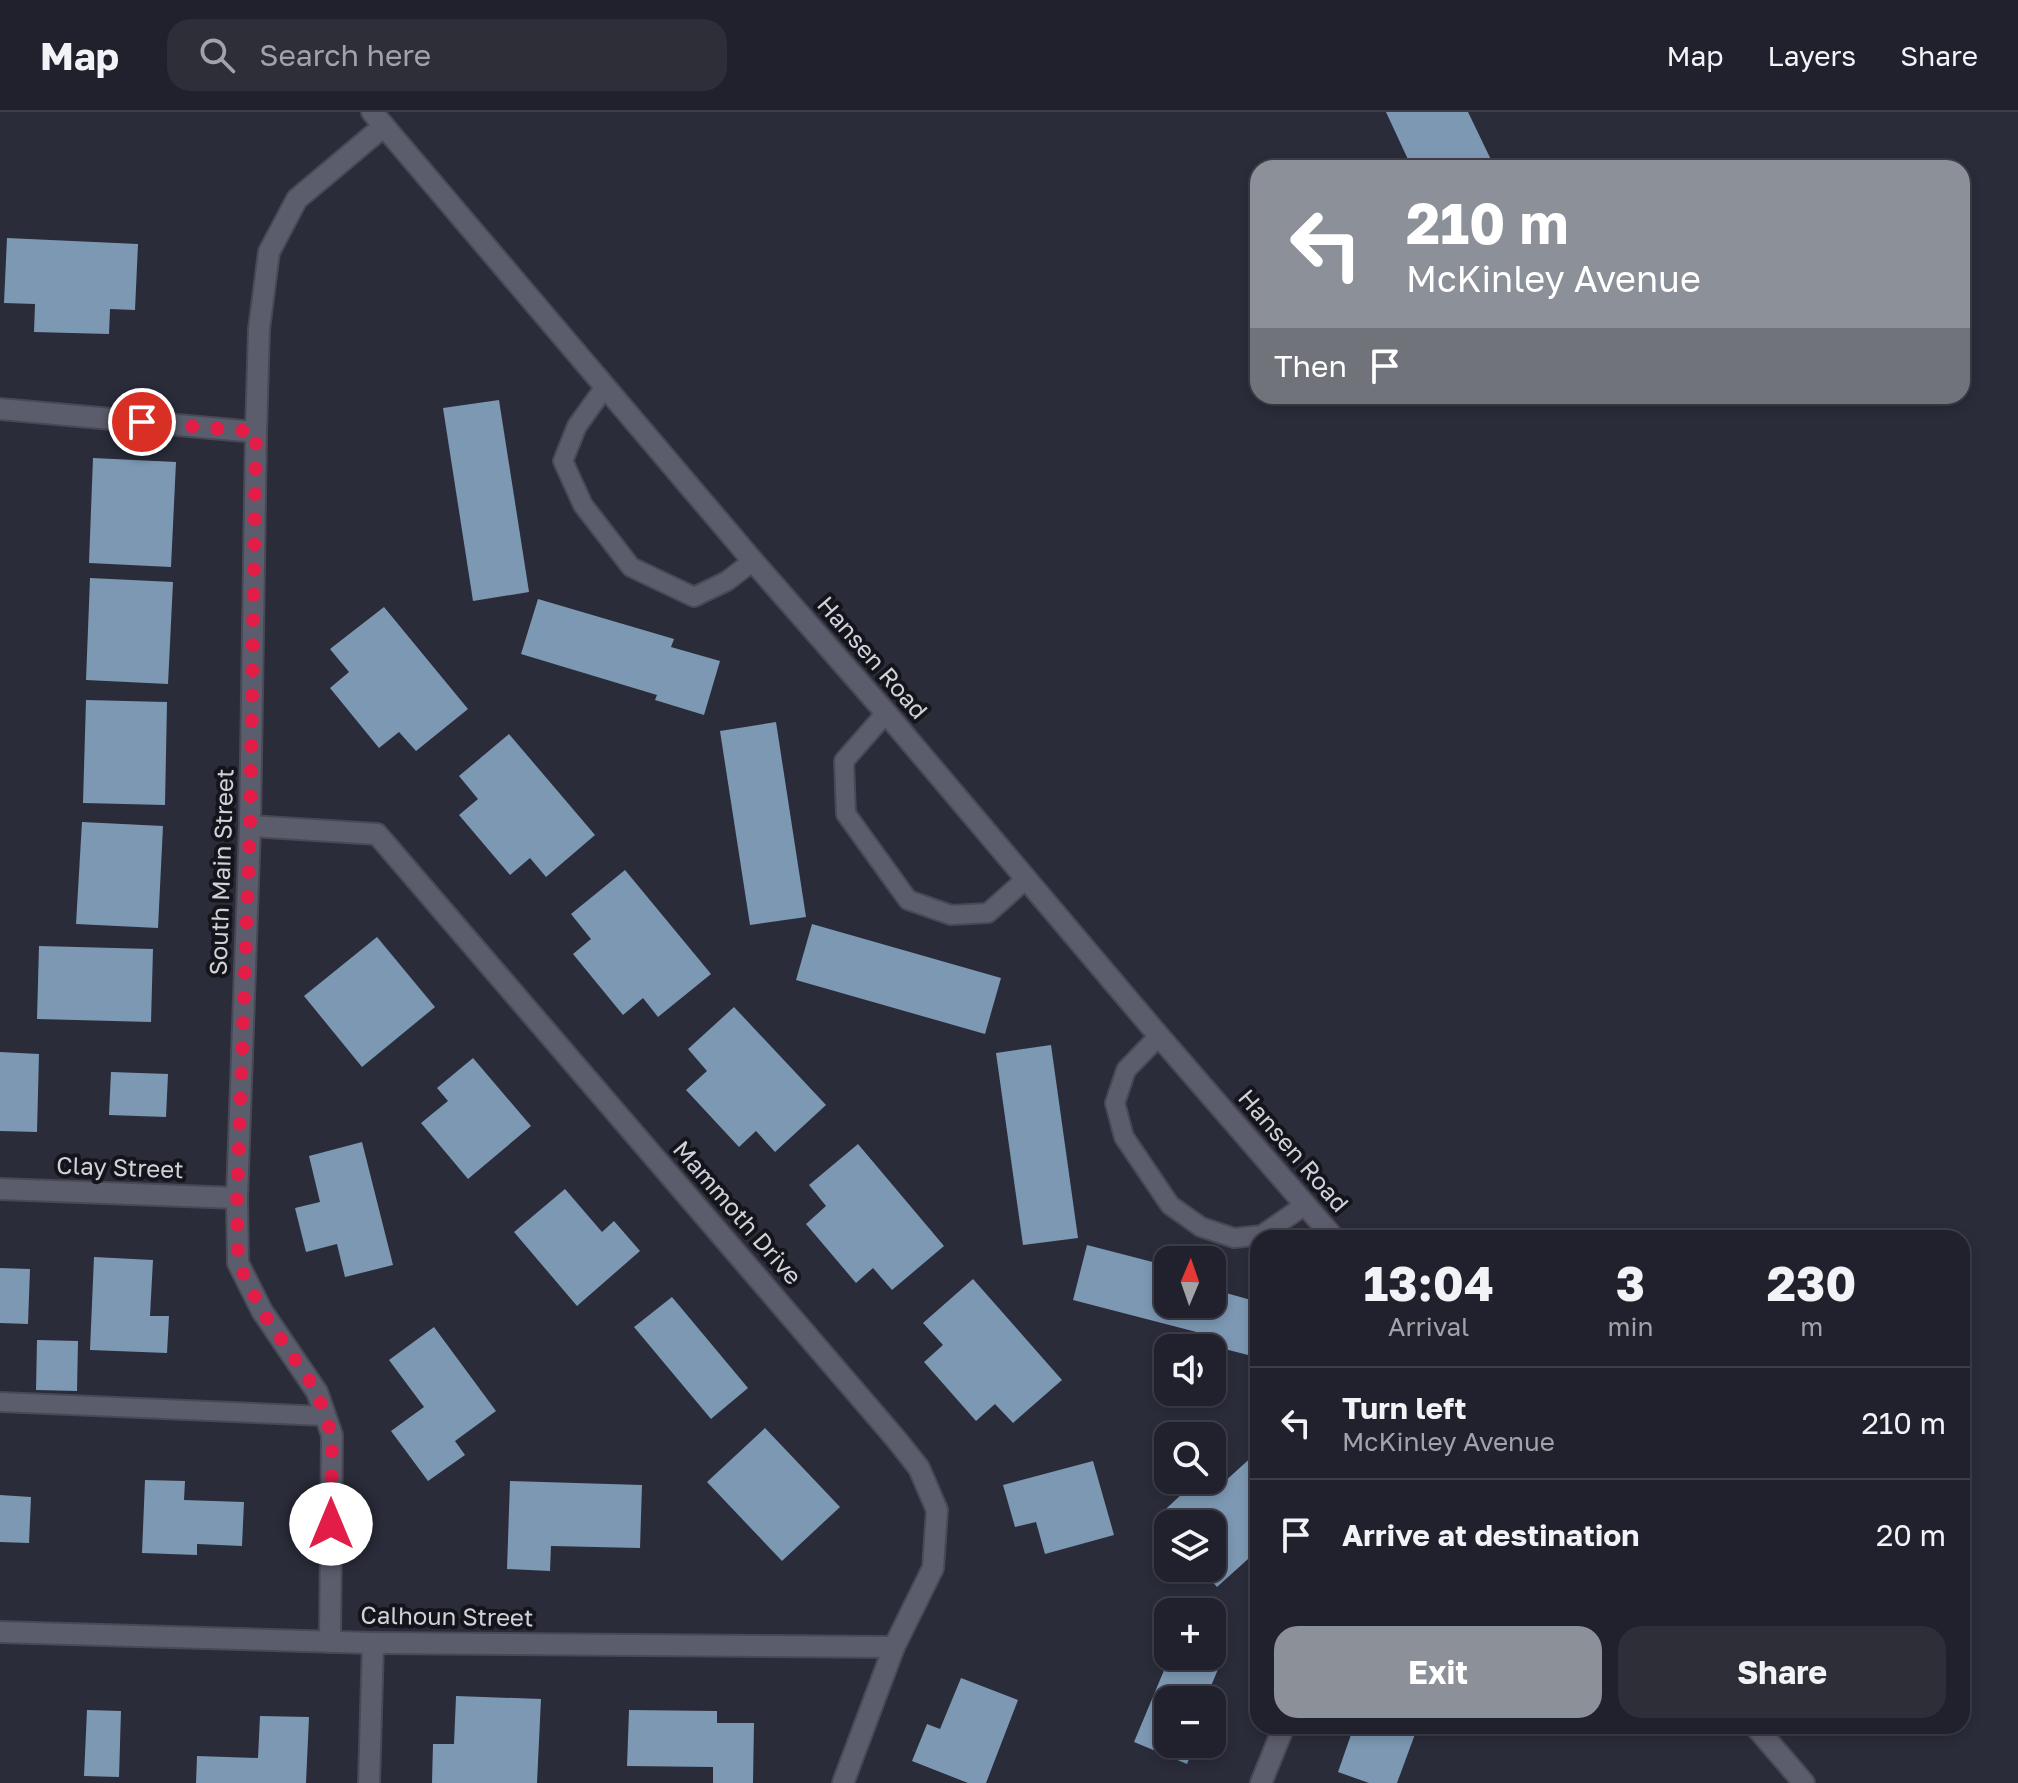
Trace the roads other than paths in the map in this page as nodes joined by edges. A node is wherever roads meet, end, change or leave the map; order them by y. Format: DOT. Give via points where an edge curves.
graph roads {
  1 [pos="378,119"];
  2 [pos="605,387"];
  3 [pos="0,409"];
  4 [pos="256,432"];
  5 [pos="753,561"];
  6 [pos="886,713"];
  7 [pos="250,826"];
  8 [pos="1026,879"];
  9 [pos="1159,1036"];
  10 [pos="0,1189"];
  11 [pos="237,1198"];
  12 [pos="1305,1205"];
  13 [pos="1269,1230"];
  14 [pos="1327,1230"];
  15 [pos="1250,1236"];
  16 [pos="0,1402"];
  17 [pos="325,1416"];
  18 [pos="0,1632"];
  19 [pos="330,1642"];
  20 [pos="373,1643"];
  21 [pos="894,1647"];
  22 [pos="1281,1734"];
  23 [pos="1762,1734"];
  24 [pos="369,1783"];
  25 [pos="843,1783"];
  26 [pos="1261,1783"];
  27 [pos="1804,1783"];
  1 -- 2 [label="street, Hansen Road"];
  1 -- 4 [label="street, South Main Street" via="297,199 269,252 259,329"];
  2 -- 5 [label="street, Hansen Road"];
  2 -- 5 [label="lane" via="577,426 563,461 583,505 631,567 694,597"];
  3 -- 4 [label="street"];
  4 -- 7 [label="street, South Main Street"];
  5 -- 6 [label="street, Hansen Road"];
  6 -- 8 [label="street, Hansen Road"];
  6 -- 8 [label="lane" via="844,761 846,814 908,900 951,915 988,913"];
  7 -- 11 [label="street, South Main Street"];
  7 -- 21 [label="street, Mammoth Drive" via="377,834 919,1468 937,1510 933,1568"];
  8 -- 9 [label="street, Hansen Road"];
  9 -- 12 [label="street, Hansen Road"];
  9 -- 15 [label="lane" via="1126,1070 1115,1103 1124,1137 1170,1205 1201,1227 1234,1238"];
  10 -- 11 [label="street, Clay Street"];
  11 -- 17 [label="street, South Main Street" via="238,1263 262,1311 317,1392"];
  12 -- 13 [label="lane"];
  12 -- 14 [label="street, Hansen Road"];
  16 -- 17 [label="lane"];
  17 -- 19 [label="street, South Main Street" via="332,1435"];
  18 -- 19 [label="street, Calhoun Street"];
  19 -- 20 [label="street, Calhoun Street"];
  20 -- 21 [label="street, Calhoun Street"];
  20 -- 24 [label="street"];
  21 -- 25 [label="street, Mammoth Drive"];
  22 -- 26 [label="street"];
  23 -- 27 [label="street"];
}
